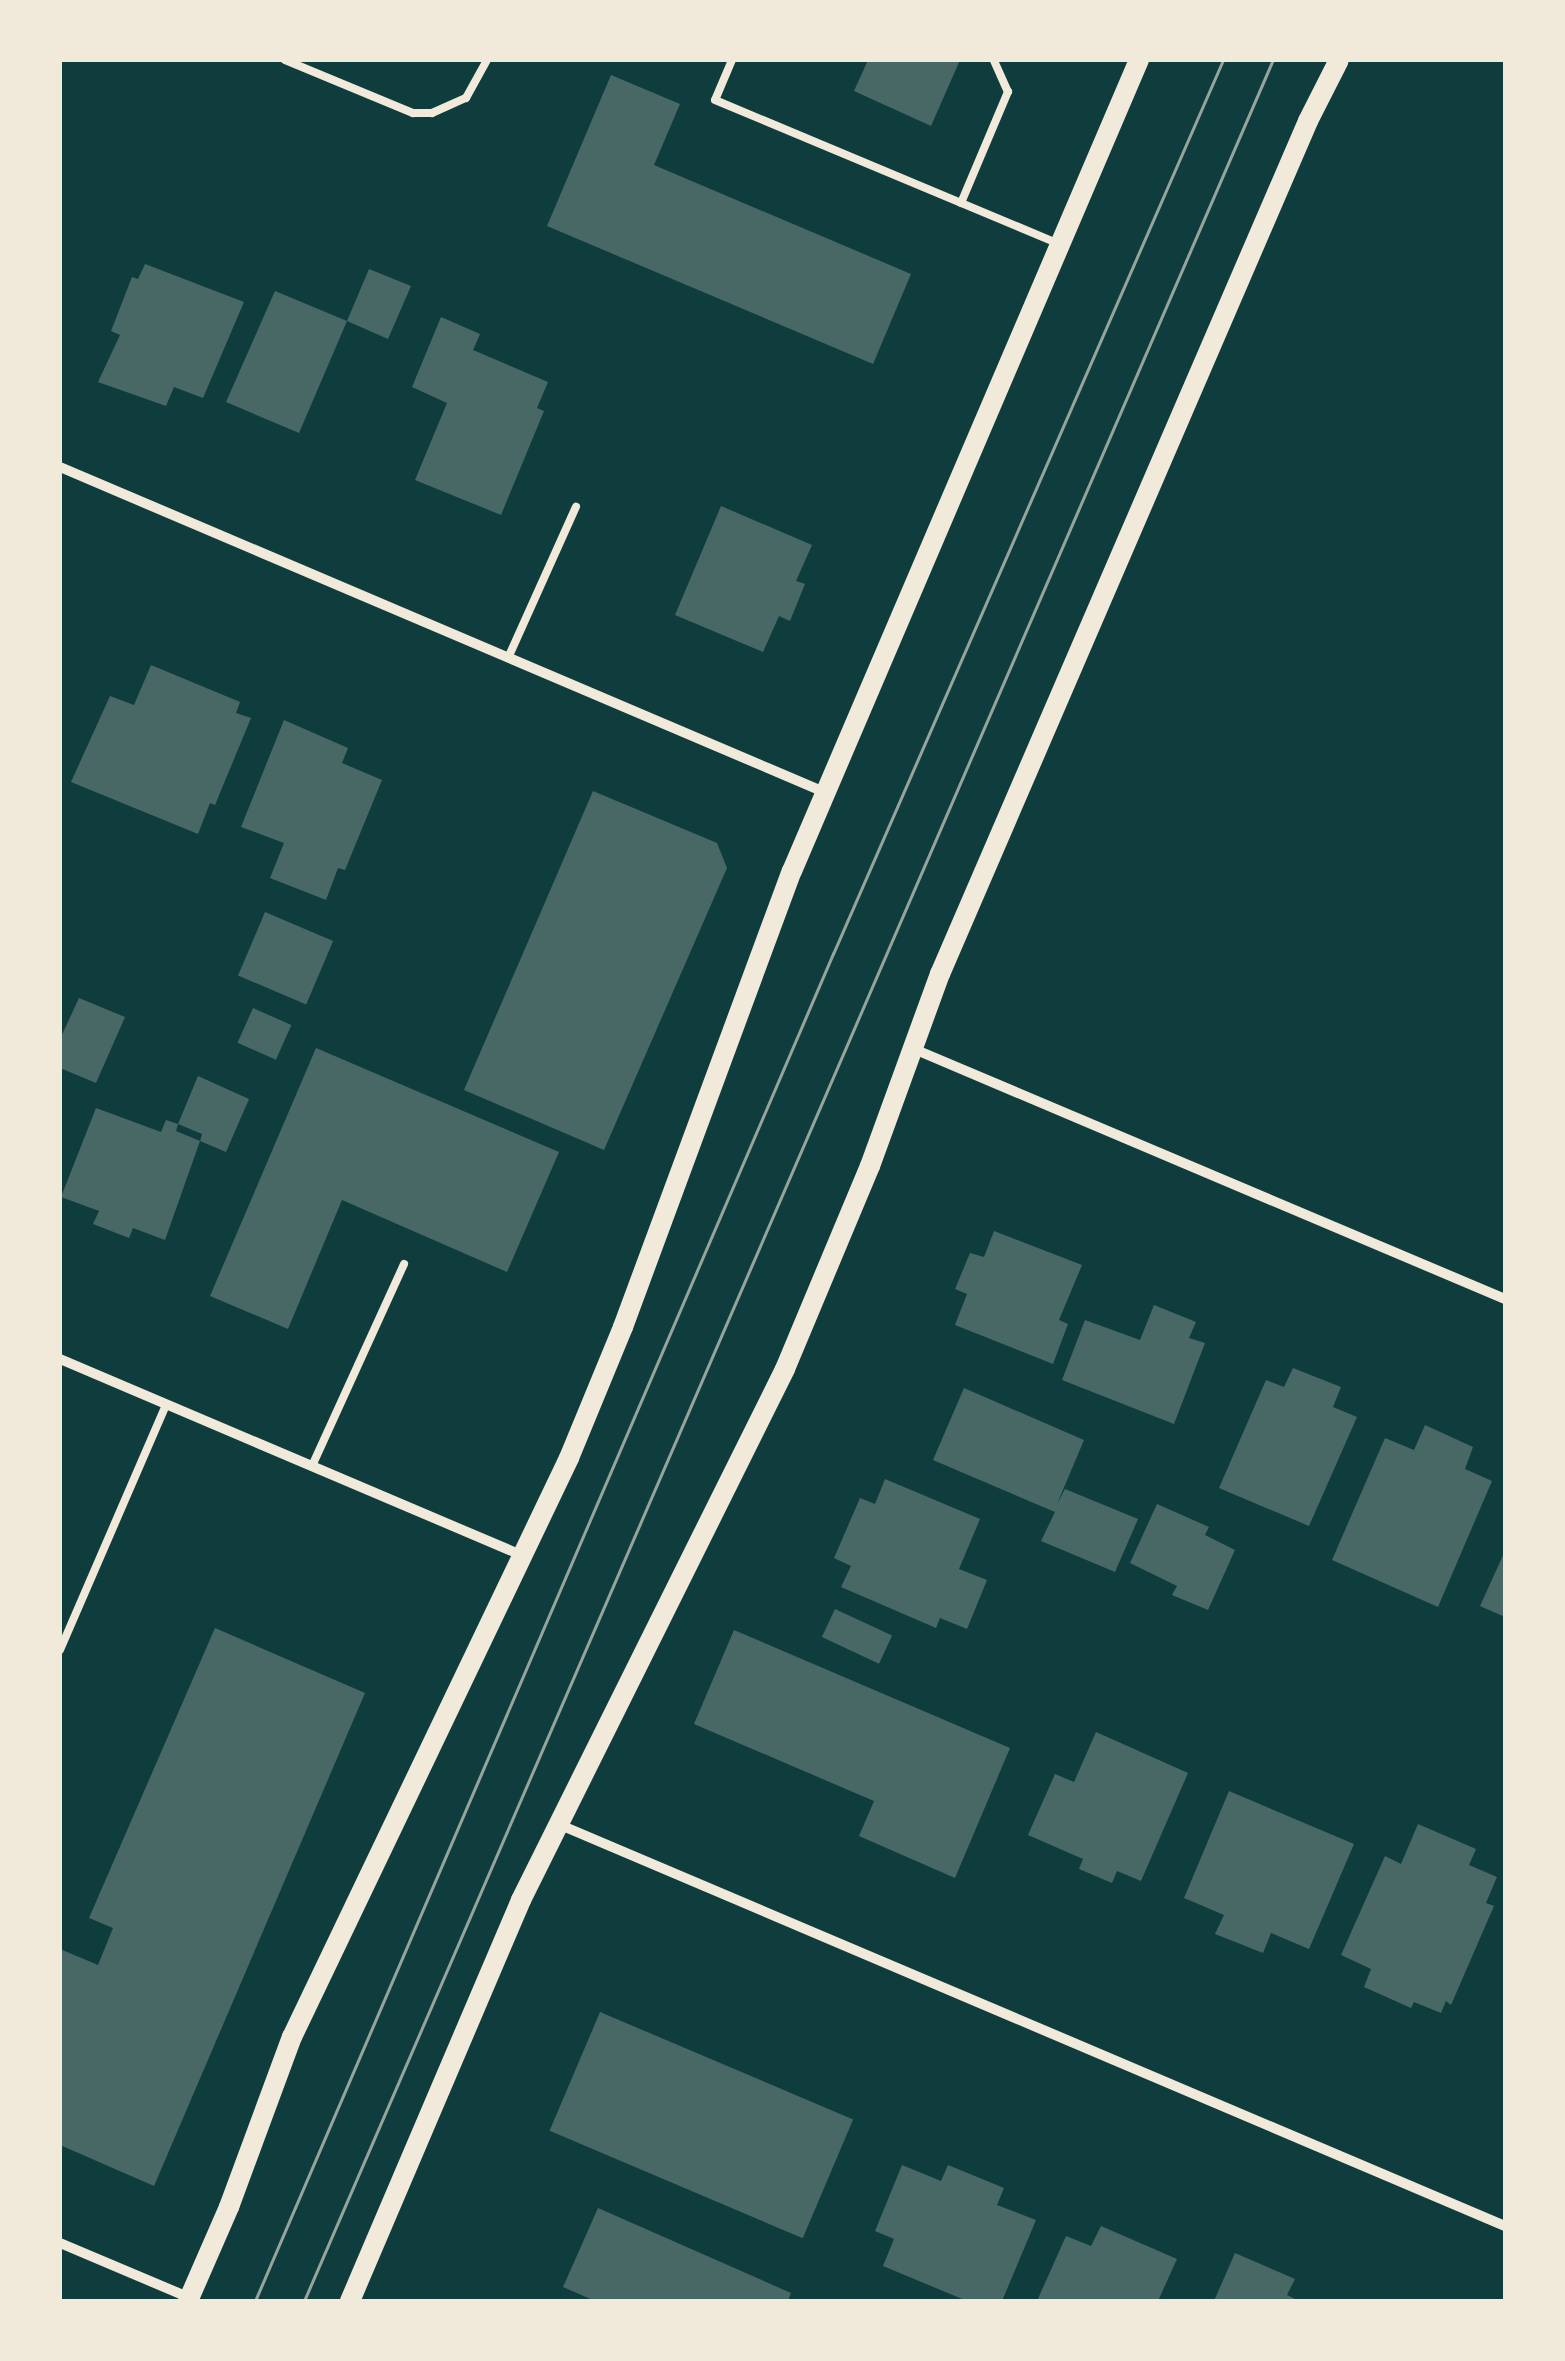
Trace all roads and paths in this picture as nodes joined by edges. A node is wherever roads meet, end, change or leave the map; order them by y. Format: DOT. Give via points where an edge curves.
graph roads {
  1 [pos="285,60"];
  2 [pos="487,60"];
  3 [pos="732,60"];
  4 [pos="994,60"];
  5 [pos="1139,60"];
  6 [pos="1339,60"];
  7 [pos="960,203"];
  8 [pos="1060,244"];
  9 [pos="60,468"];
  10 [pos="576,507"];
  11 [pos="508,658"];
  12 [pos="824,792"];
  13 [pos="914,1048"];
  14 [pos="404,1264"];
  15 [pos="1505,1299"];
  16 [pos="60,1359"];
  17 [pos="166,1404"];
  18 [pos="312,1466"];
  19 [pos="521,1555"];
  20 [pos="60,1650"];
  21 [pos="557,1824"];
  22 [pos="1505,2226"];
  23 [pos="60,2243"];
  24 [pos="189,2300"];
  25 [pos="350,2301"];
  1 -- 2 [label="lane" via="414,113 450,108 466,98"];
  3 -- 7 [label="lane" via="715,100"];
  4 -- 7 [label="lane" via="1008,92"];
  5 -- 8 [label="main road"];
  6 -- 13 [label="main road" via="948,956"];
  7 -- 8 [label="lane"];
  8 -- 12 [label="main road"];
  9 -- 11 [label="street"];
  10 -- 11 [label="lane"];
  11 -- 12 [label="street"];
  12 -- 19 [label="main road" via="623,1327"];
  13 -- 15 [label="street"];
  13 -- 21 [label="main road" via="785,1369"];
  14 -- 18 [label="lane"];
  16 -- 17 [label="street"];
  17 -- 18 [label="street"];
  17 -- 20 [label="lane"];
  18 -- 19 [label="street"];
  19 -- 24 [label="main road" via="292,2037"];
  21 -- 22 [label="street"];
  21 -- 25 [label="main road"];
  23 -- 24 [label="street"];
}
